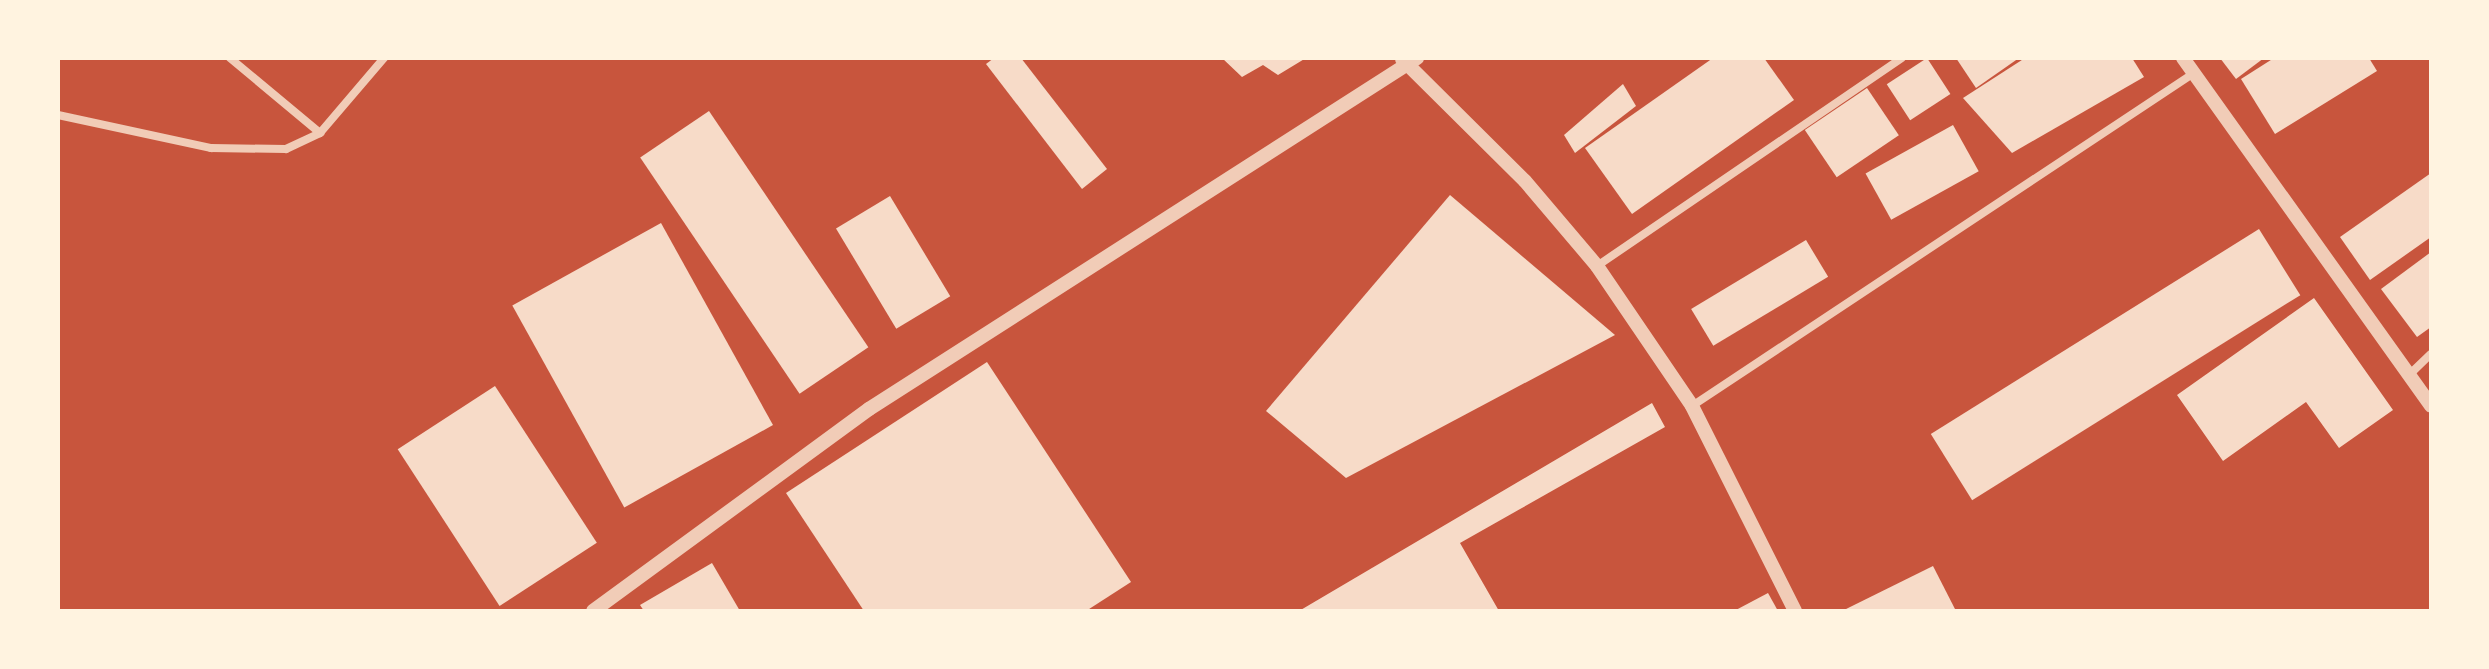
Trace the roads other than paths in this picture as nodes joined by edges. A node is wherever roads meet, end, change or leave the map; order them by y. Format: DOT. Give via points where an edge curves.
graph roads {
  1 [pos="230,58"];
  2 [pos="384,58"];
  3 [pos="1902,58"];
  4 [pos="2183,58"];
  5 [pos="1408,60"];
  6 [pos="2194,73"];
  7 [pos="58,115"];
  8 [pos="320,133"];
  9 [pos="1597,266"];
  10 [pos="2431,354"];
  11 [pos="2409,375"];
  12 [pos="1692,406"];
  13 [pos="2431,406"];
  14 [pos="593,611"];
  15 [pos="1795,611"];
  1 -- 8 [label="street"];
  2 -- 8 [label="street"];
  3 -- 9 [label="street"];
  4 -- 6 [label="street"];
  5 -- 9 [label="street" via="1525,181"];
  5 -- 14 [label="street" via="869,409"];
  6 -- 11 [label="street"];
  6 -- 12 [label="street"];
  7 -- 8 [label="street" via="254,152 286,149"];
  9 -- 12 [label="street"];
  10 -- 11 [label="street"];
  11 -- 13 [label="street"];
  12 -- 15 [label="street"];
}
